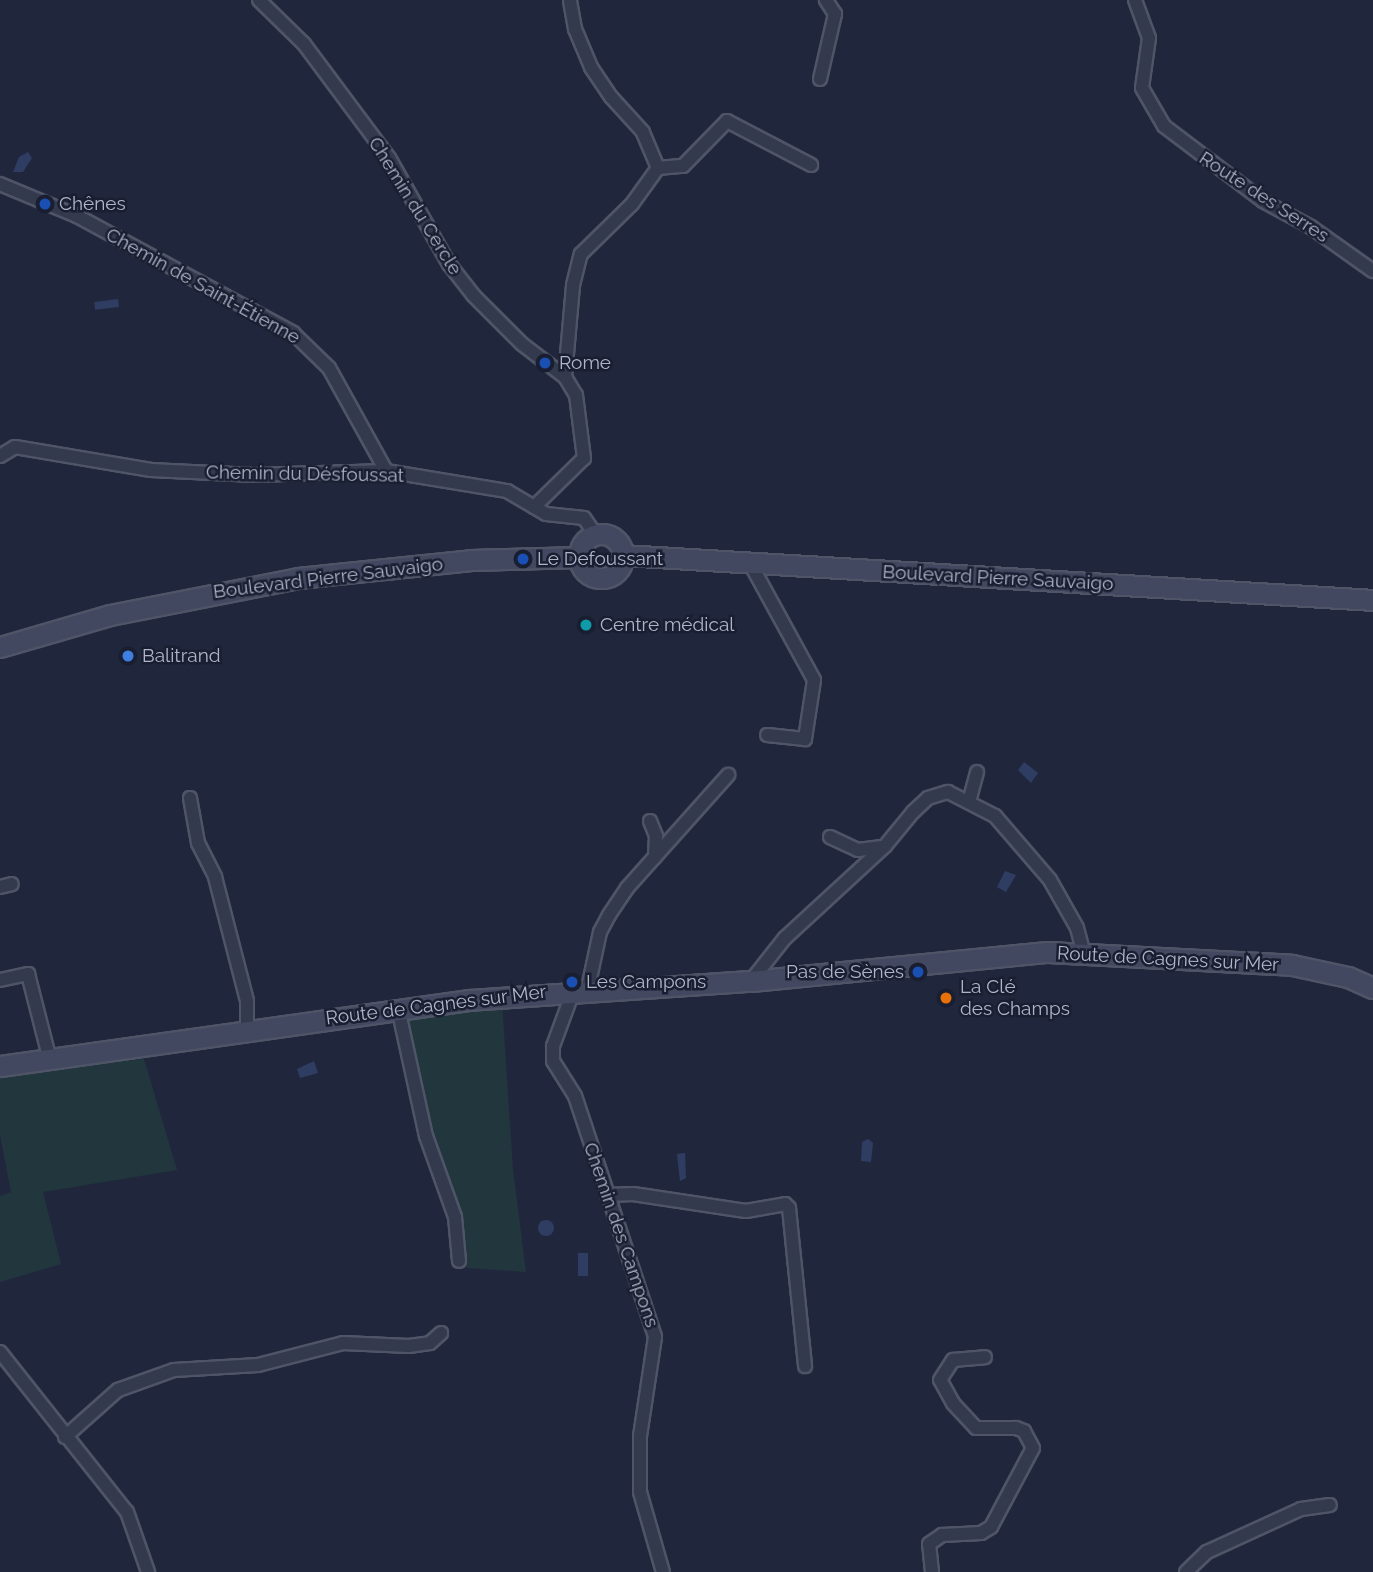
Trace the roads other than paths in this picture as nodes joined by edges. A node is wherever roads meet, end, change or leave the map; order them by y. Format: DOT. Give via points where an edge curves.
graph roads {
  1 [pos="259,0"];
  2 [pos="570,0"];
  3 [pos="827,0"];
  4 [pos="1135,0"];
  5 [pos="820,79"];
  6 [pos="811,165"];
  7 [pos="658,168"];
  8 [pos="0,184"];
  9 [pos="1373,271"];
  10 [pos="565,377"];
  11 [pos="0,456"];
  12 [pos="386,471"];
  13 [pos="534,507"];
  14 [pos="596,535"];
  15 [pos="623,555"];
  16 [pos="579,556"];
  17 [pos="750,563"];
  18 [pos="1373,600"];
  19 [pos="0,646"];
  20 [pos="767,735"];
  21 [pos="977,772"];
  22 [pos="728,775"];
  23 [pos="190,798"];
  24 [pos="970,802"];
  25 [pos="650,821"];
  26 [pos="830,837"];
  27 [pos="885,846"];
  28 [pos="654,857"];
  29 [pos="1083,951"];
  30 [pos="0,980"];
  31 [pos="751,981"];
  32 [pos="1373,988"];
  33 [pos="581,989"];
  34 [pos="398,1008"];
  35 [pos="247,1030"];
  36 [pos="50,1060"];
  37 [pos="0,1066"];
  38 [pos="607,1195"];
  39 [pos="459,1261"];
  40 [pos="441,1333"];
  41 [pos="0,1352"];
  42 [pos="985,1357"];
  43 [pos="805,1366"];
  44 [pos="65,1437"];
  45 [pos="1330,1505"];
  46 [pos="148,1572"];
  47 [pos="663,1572"];
  48 [pos="932,1572"];
  49 [pos="1186,1572"];
  1 -- 10 [label="street, Chemin du Cercle" via="303,44 389,158 449,264 473,295 522,344"];
  2 -- 7 [label="street" via="575,29 592,67 611,97 643,132"];
  3 -- 5 [label="street" via="835,14"];
  4 -- 9 [label="street, Route des Serres" via="1149,38 1142,88 1164,126 1263,201 1311,227"];
  6 -- 7 [label="street" via="727,121 683,166"];
  7 -- 10 [label="street" via="632,204 581,254 573,285"];
  8 -- 12 [label="street, Chemin de Saint-Étienne" via="77,216 293,333 329,368"];
  10 -- 13 [label="street" via="576,395 584,458"];
  11 -- 12 [label="street, Chemin du Désfoussat" via="15,447 151,470 254,475"];
  12 -- 13 [label="street, Chemin du Désfoussat" via="507,491"];
  13 -- 14 [label="street, Chemin du Désfoussat" via="546,514 584,518"];
  14 -- 15 [label="main road" via="617,542"];
  14 -- 16 [label="main road" via="584,543"];
  15 -- 16 [label="main road" via="619,568 602,578 589,574"];
  15 -- 17 [label="main road, Boulevard Pierre Sauvaigo"];
  16 -- 19 [label="main road, Boulevard Pierre Sauvaigo" via="471,560 298,578 110,615"];
  17 -- 18 [label="main road, Boulevard Pierre Sauvaigo"];
  17 -- 20 [label="street" via="814,680 805,739"];
  21 -- 24 [label="street"];
  22 -- 28 [label="street, Chemin des Campons"];
  23 -- 35 [label="street" via="198,843 215,877 247,1001"];
  24 -- 27 [label="street" via="948,792 928,799"];
  24 -- 29 [label="street" via="995,816 1050,880 1077,928"];
  25 -- 28 [label="street" via="656,836"];
  26 -- 27 [label="street" via="858,850"];
  27 -- 31 [label="street" via="785,938"];
  28 -- 33 [label="street, Chemin des Campons" via="627,888 600,932"];
  29 -- 31 [label="main road, Route de Cagnes sur Mer"];
  29 -- 32 [label="main road, Route de Cagnes sur Mer" via="1292,965 1348,976"];
  30 -- 36 [label="street" via="28,974"];
  31 -- 33 [label="main road, Route de Cagnes sur Mer"];
  33 -- 34 [label="main road, Route de Cagnes sur Mer"];
  33 -- 38 [label="street, Chemin des Campons" via="553,1046 553,1061 575,1096"];
  34 -- 35 [label="main road, Route de Cagnes sur Mer"];
  34 -- 39 [label="street" via="426,1136 455,1217"];
  35 -- 36 [label="main road, Route de Cagnes sur Mer"];
  36 -- 37 [label="main road, Route de Cagnes sur Mer"];
  38 -- 43 [label="street" via="632,1194 746,1211 785,1204"];
  38 -- 47 [label="street, Chemin des Campons" via="656,1337 640,1436 640,1492"];
  40 -- 44 [label="street" via="430,1343 409,1346 343,1343 258,1365 174,1370 118,1390"];
  41 -- 44 [label="street"];
  42 -- 48 [label="street" via="953,1360 940,1380 953,1404 976,1428 1016,1428 1024,1431 1033,1448 991,1527 981,1533 942,1535 929,1544"];
  44 -- 46 [label="street" via="127,1512"];
  45 -- 49 [label="street" via="1301,1508 1208,1552"];
}
